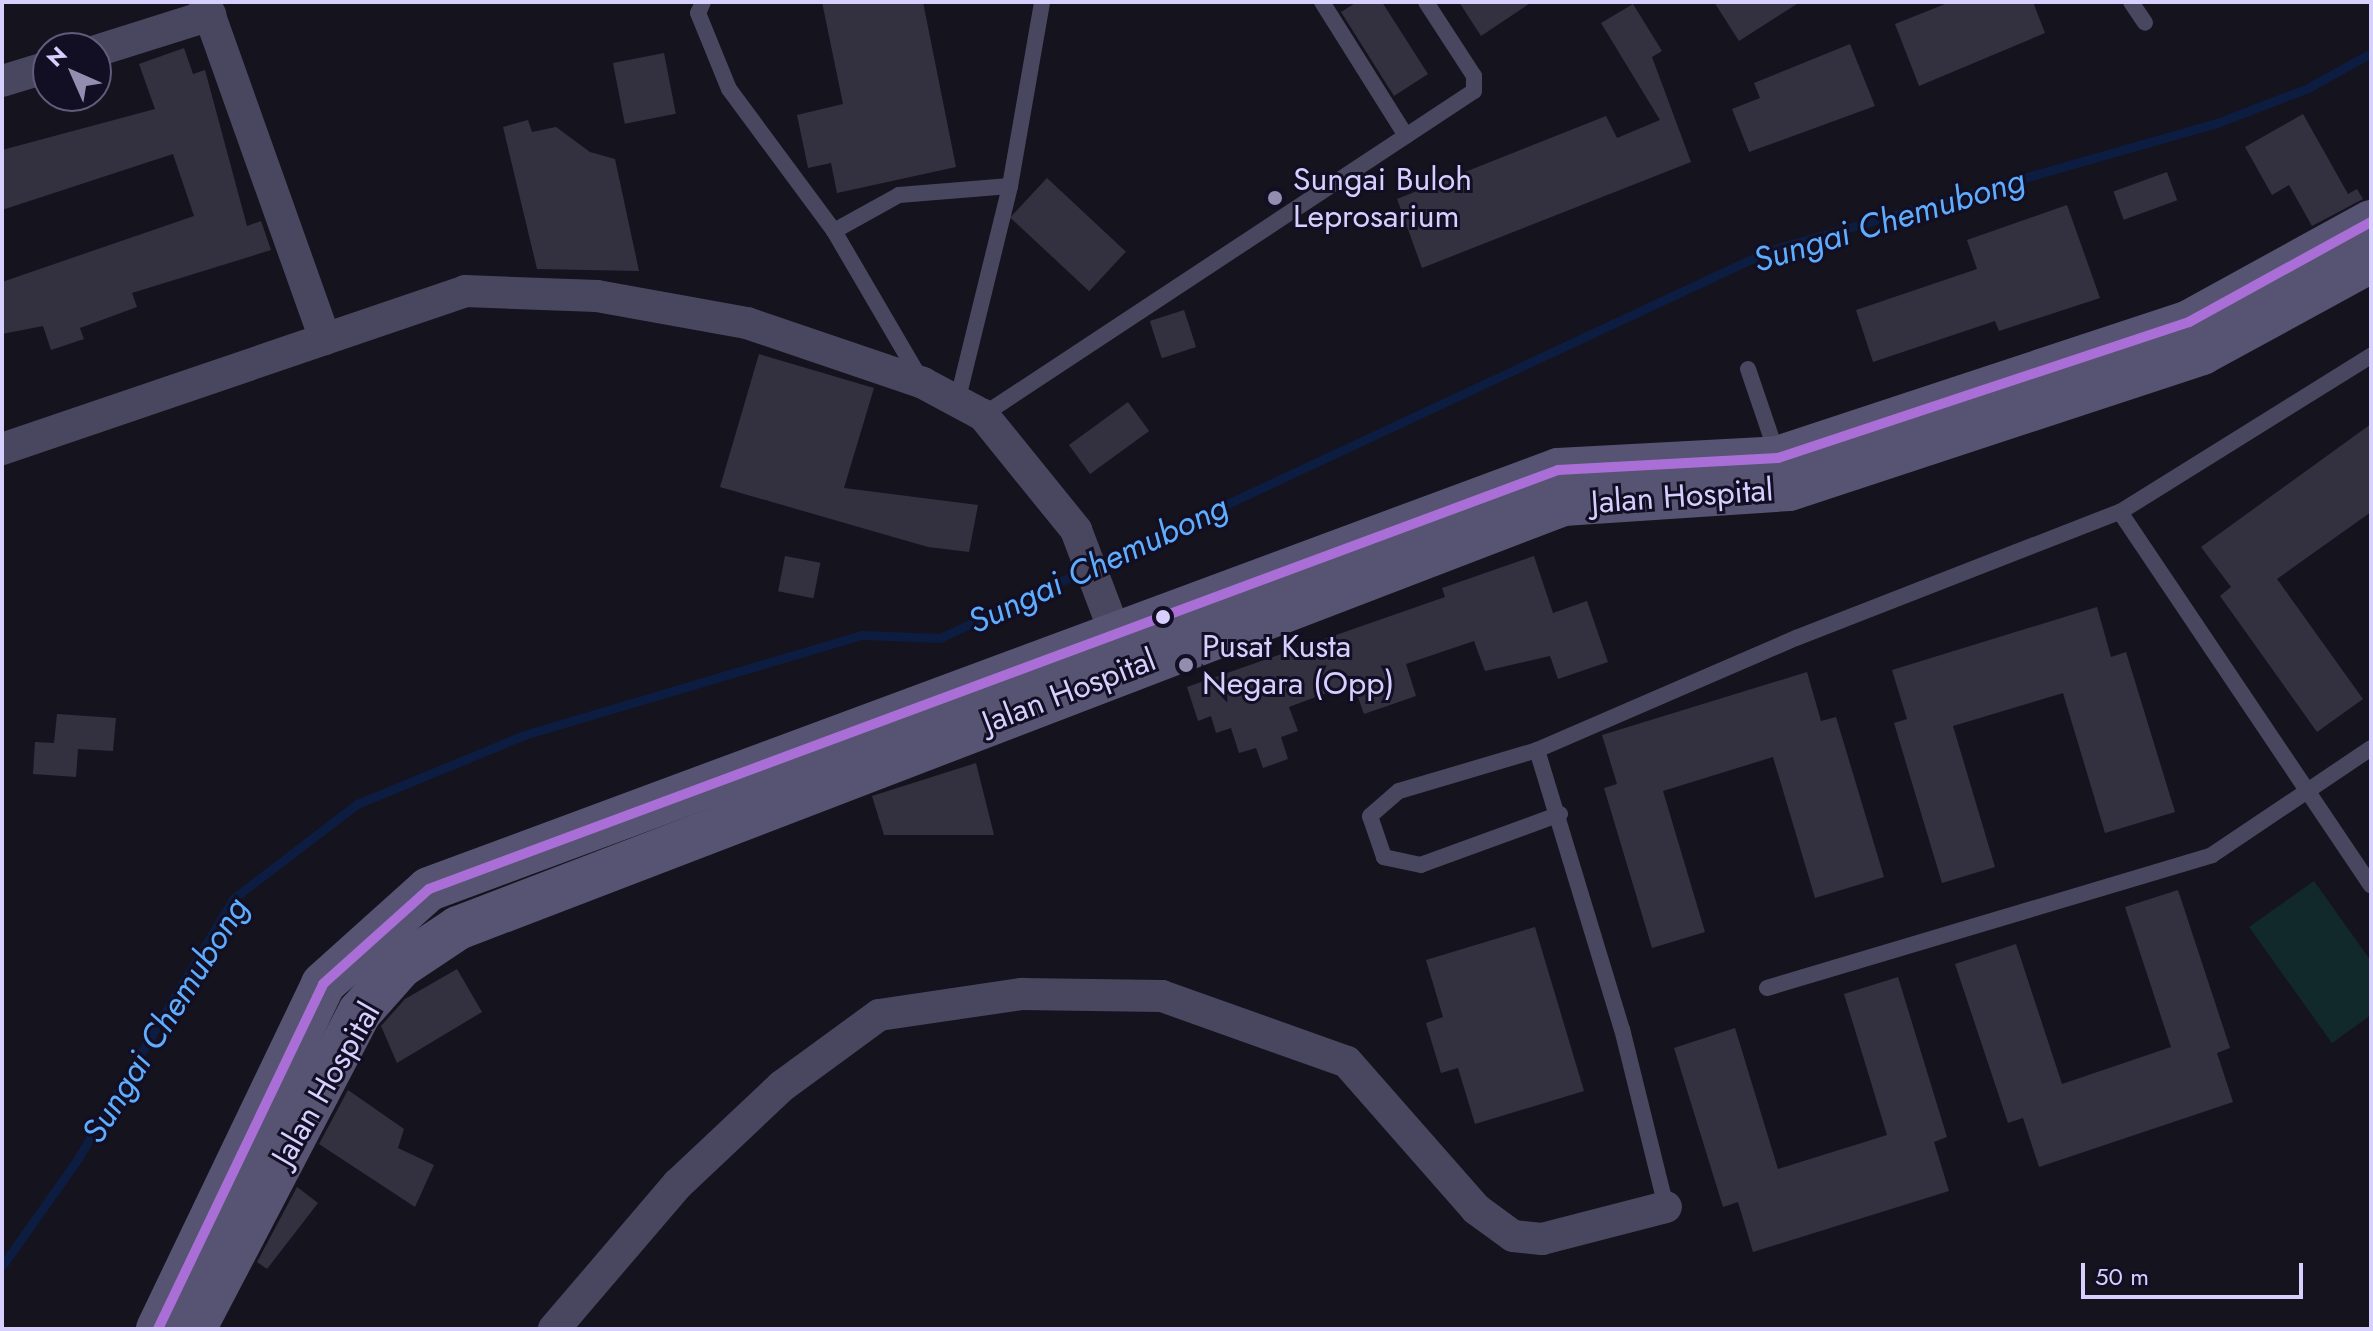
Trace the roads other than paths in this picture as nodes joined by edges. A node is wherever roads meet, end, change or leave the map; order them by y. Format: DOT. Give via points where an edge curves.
graph roads {
  1 [pos="703,2"];
  2 [pos="1042,2"];
  3 [pos="1322,2"];
  4 [pos="1426,2"];
  5 [pos="2131,2"];
  6 [pos="208,9"];
  7 [pos="2145,23"];
  8 [pos="112,45"];
  9 [pos="32,72"];
  10 [pos="2,81"];
  11 [pos="1406,136"];
  12 [pos="1010,186"];
  13 [pos="2371,222"];
  14 [pos="834,231"];
  15 [pos="2371,261"];
  16 [pos="325,339"];
  17 [pos="2371,356"];
  18 [pos="1748,369"];
  19 [pos="923,383"];
  20 [pos="970,407"];
  21 [pos="2,449"];
  22 [pos="1784,474"];
  23 [pos="2120,512"];
  24 [pos="1116,636"];
  25 [pos="2371,748"];
  26 [pos="1537,750"];
  27 [pos="2307,790"];
  28 [pos="1560,814"];
  29 [pos="2371,885"];
  30 [pos="1767,988"];
  31 [pos="1666,1207"];
  32 [pos="158,1329"];
  33 [pos="194,1329"];
  34 [pos="554,1329"];
  1 -- 14 [label="lane" via="698,13 729,89"];
  2 -- 12 [label="lane"];
  3 -- 11 [label="lane"];
  4 -- 11 [label="lane" via="1474,76 1474,91"];
  5 -- 7 [label="lane"];
  6 -- 8 [label="street"];
  6 -- 16 [label="street"];
  9 -- 10 [label="street"];
  11 -- 20 [label="lane"];
  12 -- 14 [label="lane" via="899,195"];
  12 -- 20 [label="lane"];
  13 -- 22 [label="main road, Jalan Hospital" via="2189,322"];
  14 -- 19 [label="lane"];
  15 -- 22 [label="main road, Jalan Hospital" via="2202,353"];
  16 -- 19 [label="street" via="465,291 597,296 747,323"];
  16 -- 21 [label="street"];
  17 -- 23 [label="lane"];
  18 -- 22 [label="lane"];
  19 -- 20 [label="street"];
  20 -- 24 [label="street" via="1076,530"];
  22 -- 24 [label="main road, Jalan Hospital" via="1563,504"];
  23 -- 26 [label="lane" via="1796,638"];
  23 -- 27 [label="lane"];
  24 -- 32 [label="main road, Jalan Hospital" via="429,889 370,934 323,984"];
  24 -- 33 [label="main road, Jalan Hospital" via="458,928 401,966 360,1012"];
  25 -- 27 [label="lane"];
  26 -- 28 [label="lane"];
  26 -- 28 [label="lane" via="1399,791 1370,816 1384,857 1421,865"];
  27 -- 29 [label="lane"];
  27 -- 30 [label="lane" via="2212,855"];
  28 -- 31 [label="lane"];
  31 -- 34 [label="street" via="1542,1239 1513,1236 1476,1209 1347,1062 1162,996 1022,994 879,1015 782,1086 678,1184"];
}
